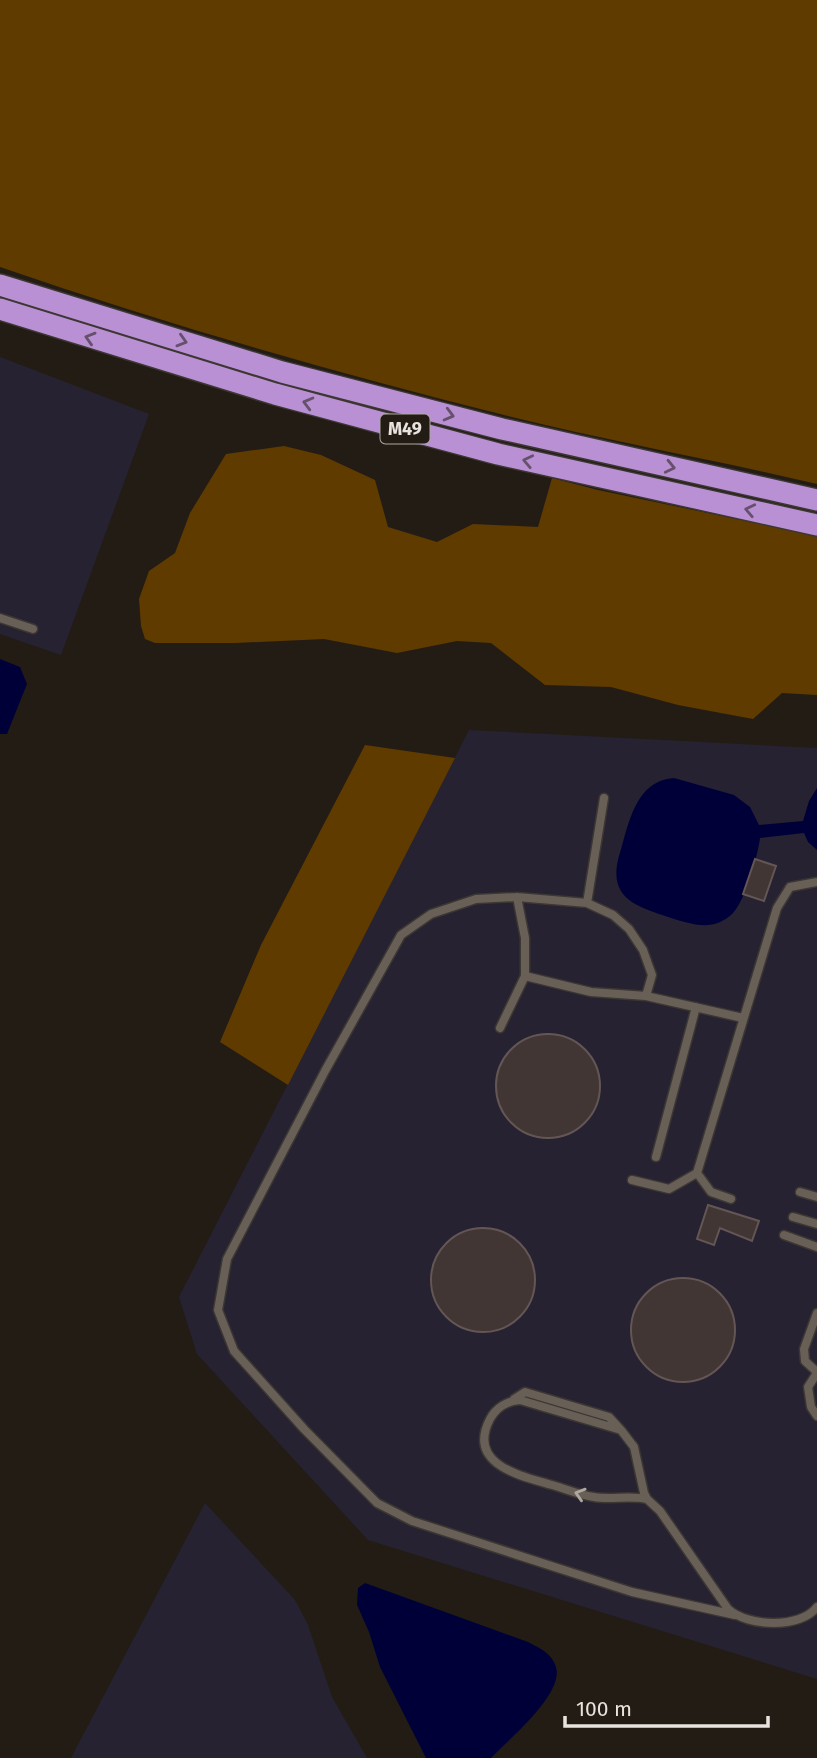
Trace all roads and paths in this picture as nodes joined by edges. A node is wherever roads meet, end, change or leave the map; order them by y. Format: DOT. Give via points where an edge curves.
graph roads {
  1 [pos="0,285"];
  2 [pos="0,309"];
  3 [pos="817,500"];
  4 [pos="817,525"];
  5 [pos="0,618"];
  6 [pos="33,629"];
  7 [pos="604,798"];
  8 [pos="817,882"];
  9 [pos="517,897"];
  10 [pos="587,902"];
  11 [pos="525,976"];
  12 [pos="646,996"];
  13 [pos="696,1007"];
  14 [pos="743,1018"];
  15 [pos="500,1028"];
  16 [pos="656,1157"];
  17 [pos="697,1173"];
  18 [pos="632,1180"];
  19 [pos="800,1192"];
  20 [pos="817,1197"];
  21 [pos="732,1199"];
  22 [pos="793,1217"];
  23 [pos="817,1224"];
  24 [pos="784,1235"];
  25 [pos="817,1247"];
  26 [pos="817,1313"];
  27 [pos="817,1373"];
  28 [pos="817,1416"];
  29 [pos="648,1499"];
  30 [pos="817,1607"];
  31 [pos="734,1615"];
  1 -- 3 [label="highway, M49, one-way" via="295,375 502,429"];
  4 -- 2 [label="highway, M49, one-way" via="498,454 275,394"];
  5 -- 6 [label="lane"];
  7 -- 10 [label="lane"];
  8 -- 14 [label="lane" via="790,887 777,908"];
  9 -- 10 [label="lane"];
  9 -- 11 [label="lane" via="525,938"];
  9 -- 31 [label="lane" via="476,899 431,914 401,935 227,1259 218,1310 234,1351 377,1503 412,1521 632,1592"];
  10 -- 12 [label="lane" via="629,929 643,950 652,975"];
  11 -- 12 [label="lane" via="591,992"];
  11 -- 15 [label="lane"];
  12 -- 13 [label="lane"];
  13 -- 14 [label="lane"];
  13 -- 16 [label="lane"];
  14 -- 17 [label="lane"];
  17 -- 18 [label="lane" via="669,1189"];
  17 -- 21 [label="lane" via="711,1192"];
  19 -- 20 [label="lane"];
  22 -- 23 [label="lane"];
  24 -- 25 [label="lane"];
  26 -- 27 [label="lane" via="804,1349 805,1361"];
  27 -- 28 [label="lane" via="808,1387"];
  29 -- 29 [label="lane, one-way" via="593,1497 501,1468 490,1456 486,1433 491,1418 506,1404 520,1400 621,1430 634,1447"];
  29 -- 31 [label="lane"];
  30 -- 31 [label="lane" via="790,1623"];
}
